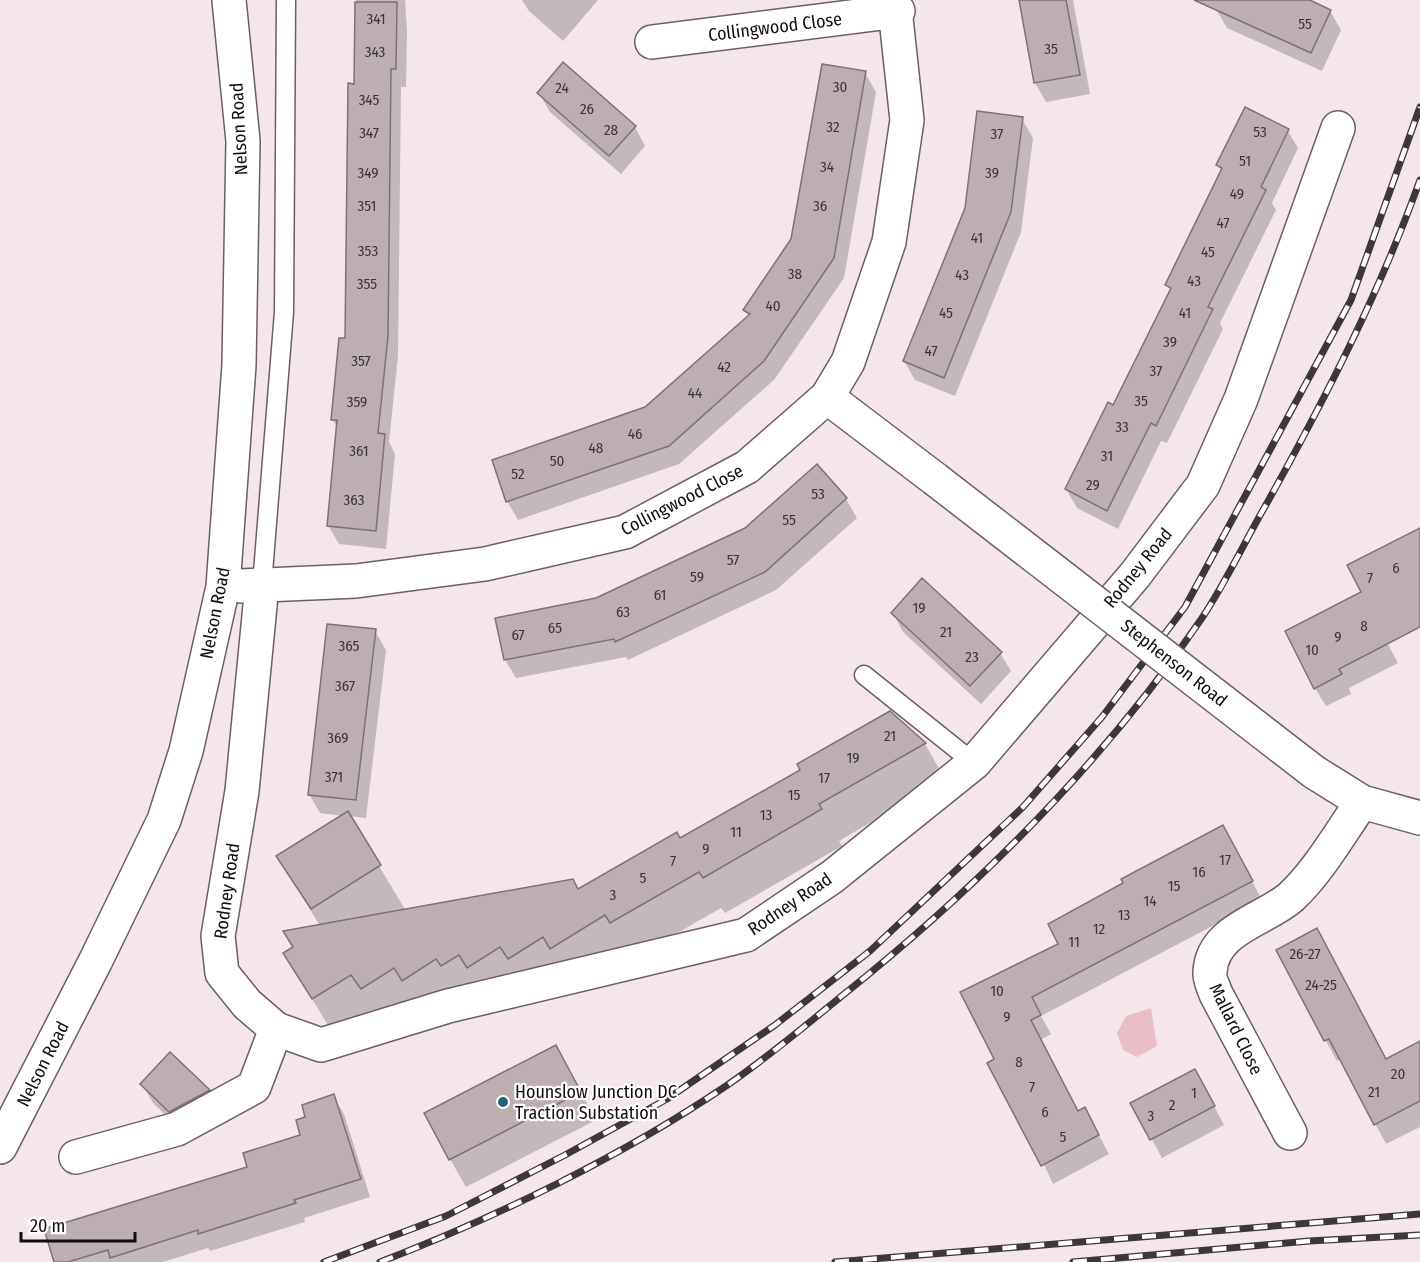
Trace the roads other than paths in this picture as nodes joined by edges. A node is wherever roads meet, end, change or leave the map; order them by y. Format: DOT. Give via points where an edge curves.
graph roads {
  1 [pos="229,0"];
  2 [pos="286,0"];
  3 [pos="896,6"];
  4 [pos="652,42"];
  5 [pos="1338,128"];
  6 [pos="827,397"];
  7 [pos="262,585"];
  8 [pos="223,587"];
  9 [pos="864,675"];
  10 [pos="974,763"];
  11 [pos="1362,802"];
  12 [pos="1420,818"];
  13 [pos="276,1029"];
  14 [pos="1290,1133"];
  15 [pos="0,1147"];
  16 [pos="76,1157"];
  1 -- 8 [label="street, Nelson Road" via="243,141 239,365"];
  2 -- 7 [label="lane" via="284,312"];
  3 -- 4 [label="street, Collingwood Close"];
  3 -- 6 [label="street, Collingwood Close" via="907,120 889,242 848,362"];
  5 -- 10 [label="street, Rodney Road" via="1241,399 1203,485 1135,574"];
  6 -- 7 [label="street, Collingwood Close" via="747,467 625,532 484,564 356,581"];
  6 -- 11 [label="street, Stephenson Road, bridge" via="1314,772"];
  7 -- 8 [label="street, Collingwood Close"];
  7 -- 13 [label="street, Rodney Road" via="242,791 218,936 222,973 247,1004"];
  8 -- 15 [label="street, Nelson Road" via="186,751 164,820"];
  9 -- 10 [label="lane"];
  10 -- 13 [label="street, Rodney Road" via="832,877 746,935 448,1006 321,1045"];
  11 -- 12 [label="street, Stephenson Road"];
  11 -- 14 [label="street, Mallard Close" via="1322,861 1290,898 1239,927 1215,953 1209,973 1216,994"];
  13 -- 16 [label="street" via="255,1087 177,1129"];
}
